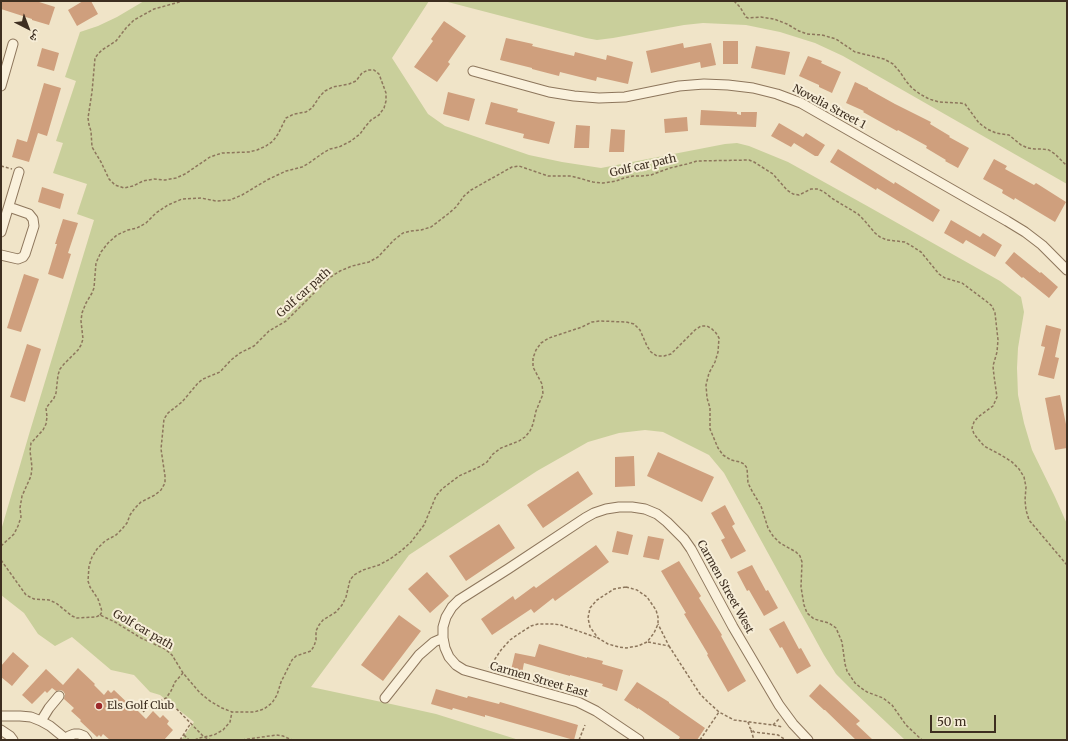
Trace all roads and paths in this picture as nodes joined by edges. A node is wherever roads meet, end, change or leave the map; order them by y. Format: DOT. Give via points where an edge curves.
graph roads {
  1 [pos="182,1"];
  2 [pos="734,1"];
  3 [pos="13,44"];
  4 [pos="473,71"];
  5 [pos="1,86"];
  6 [pos="1067,166"];
  7 [pos="19,172"];
  8 [pos="9,207"];
  9 [pos="1,232"];
  10 [pos="1,255"];
  11 [pos="1067,270"];
  12 [pos="1,546"];
  13 [pos="1,560"];
  14 [pos="1067,565"];
  15 [pos="100,615"];
  16 [pos="658,624"];
  17 [pos="443,638"];
  18 [pos="598,638"];
  19 [pos="647,642"];
  20 [pos="669,646"];
  21 [pos="183,673"];
  22 [pos="484,676"];
  23 [pos="393,688"];
  24 [pos="401,694"];
  25 [pos="59,696"];
  26 [pos="166,698"];
  27 [pos="385,698"];
  28 [pos="143,712"];
  29 [pos="719,712"];
  30 [pos="1,716"];
  31 [pos="41,721"];
  32 [pos="748,722"];
  33 [pos="191,723"];
  34 [pos="585,725"];
  35 [pos="783,727"];
  36 [pos="1,730"];
  37 [pos="751,730"];
  38 [pos="184,735"];
  39 [pos="204,737"];
  40 [pos="781,737"];
  41 [pos="13,740"];
  42 [pos="65,740"];
  43 [pos="87,740"];
  44 [pos="180,740"];
  45 [pos="189,740"];
  46 [pos="195,740"];
  47 [pos="210,740"];
  48 [pos="242,740"];
  49 [pos="292,740"];
  50 [pos="579,740"];
  51 [pos="639,740"];
  52 [pos="700,740"];
  53 [pos="754,740"];
  54 [pos="778,740"];
  55 [pos="786,740"];
  56 [pos="808,740"];
  1 -- 12 [label="path" via="154,9 134,20 116,41 95,58 88,118 92,146 109,179 115,185 124,188 143,181 176,178 210,157 222,153 249,152 266,146 278,134 286,118 306,112 325,90 356,81 368,70 374,70 379,74 386,93 384,108 351,141 330,149 302,167 286,171 230,200 182,199 156,213 146,224 117,235 108,243 96,263 94,288 82,313 81,345 60,369 54,398 46,408 46,424 31,443 31,476 22,496 18,526 14,534"];
  2 -- 6 [label="path" via="748,18 774,19 807,34 836,39 862,55 884,59 893,64 912,88 928,99 965,104 979,123 987,129 1009,135 1028,148 1049,150"];
  3 -- 5 [label="street"];
  4 -- 11 [label="street, Novelia Street 1" via="549,92 599,98 625,97 679,86 704,84 728,84 777,94 801,103 1007,221 1042,245"];
  7 -- 8 [label="street"];
  8 -- 9 [label="street"];
  8 -- 10 [label="street" via="28,214 33,219 34,226 23,257 18,259"];
  13 -- 15 [label="path, Golf car path" via="26,595 56,603 77,618"];
  14 -- 15 [label="path, Golf car path" via="1029,520 1025,500 1026,487 1019,469 1012,462 984,446 972,428 978,417 993,406 997,397 994,366 998,340 992,306 962,283 939,274 921,252 904,242 880,237 858,214 818,189 811,189 799,195 793,194 773,174 749,160 697,161 651,175 603,183 571,176 548,176 519,166 512,167 471,190 456,207 431,227 403,233 378,257 340,271 329,278 286,321 269,331 254,346 240,353 220,372 198,383 182,402 168,413 164,419 161,449 165,483 161,490 135,508 122,530 97,549 88,566 88,581 98,599 102,612"];
  15 -- 21 [label="path, Golf car path" via="164,649 172,655"];
  16 -- 18 [label="path" via="656,610 647,597 632,588 614,589 593,604 588,613 588,623"];
  16 -- 19 [label="path"];
  16 -- 20 [label="path"];
  17 -- 22 [label="street, Carmen Street East" via="449,657 456,665"];
  17 -- 23 [label="street" via="419,655"];
  17 -- 56 [label="street, Carmen Street West" via="446,617 459,600 594,512 619,507 645,509 657,514 684,539 779,705"];
  18 -- 19 [label="path" via="619,648"];
  18 -- 22 [label="path" via="554,624 531,626 510,640 493,660"];
  19 -- 20 [label="path"];
  20 -- 29 [label="path" via="700,694"];
  21 -- 26 [label="path"];
  21 -- 39 [label="path, Golf car path" via="210,701 232,712 230,722 223,730"];
  22 -- 51 [label="street, Carmen Street East" via="578,702"];
  23 -- 24 [label="street"];
  23 -- 27 [label="street"];
  25 -- 31 [label="street"];
  26 -- 28 [label="path"];
  26 -- 33 [label="path"];
  29 -- 32 [label="path" via="734,720"];
  29 -- 52 [label="path"];
  30 -- 31 [label="street" via="31,717"];
  31 -- 42 [label="street"];
  32 -- 35 [label="path"];
  32 -- 37 [label="path"];
  33 -- 38 [label="path"];
  33 -- 39 [label="path"];
  34 -- 50 [label="path"];
  36 -- 41 [label="street"];
  37 -- 40 [label="path"];
  37 -- 53 [label="path"];
  38 -- 44 [label="path"];
  38 -- 45 [label="path"];
  39 -- 46 [label="path, Golf car path"];
  39 -- 47 [label="path"];
  40 -- 54 [label="path"];
  40 -- 55 [label="path"];
  42 -- 43 [label="street" via="69,736 79,734"];
  48 -- 49 [label="path" via="276,735"];
}
